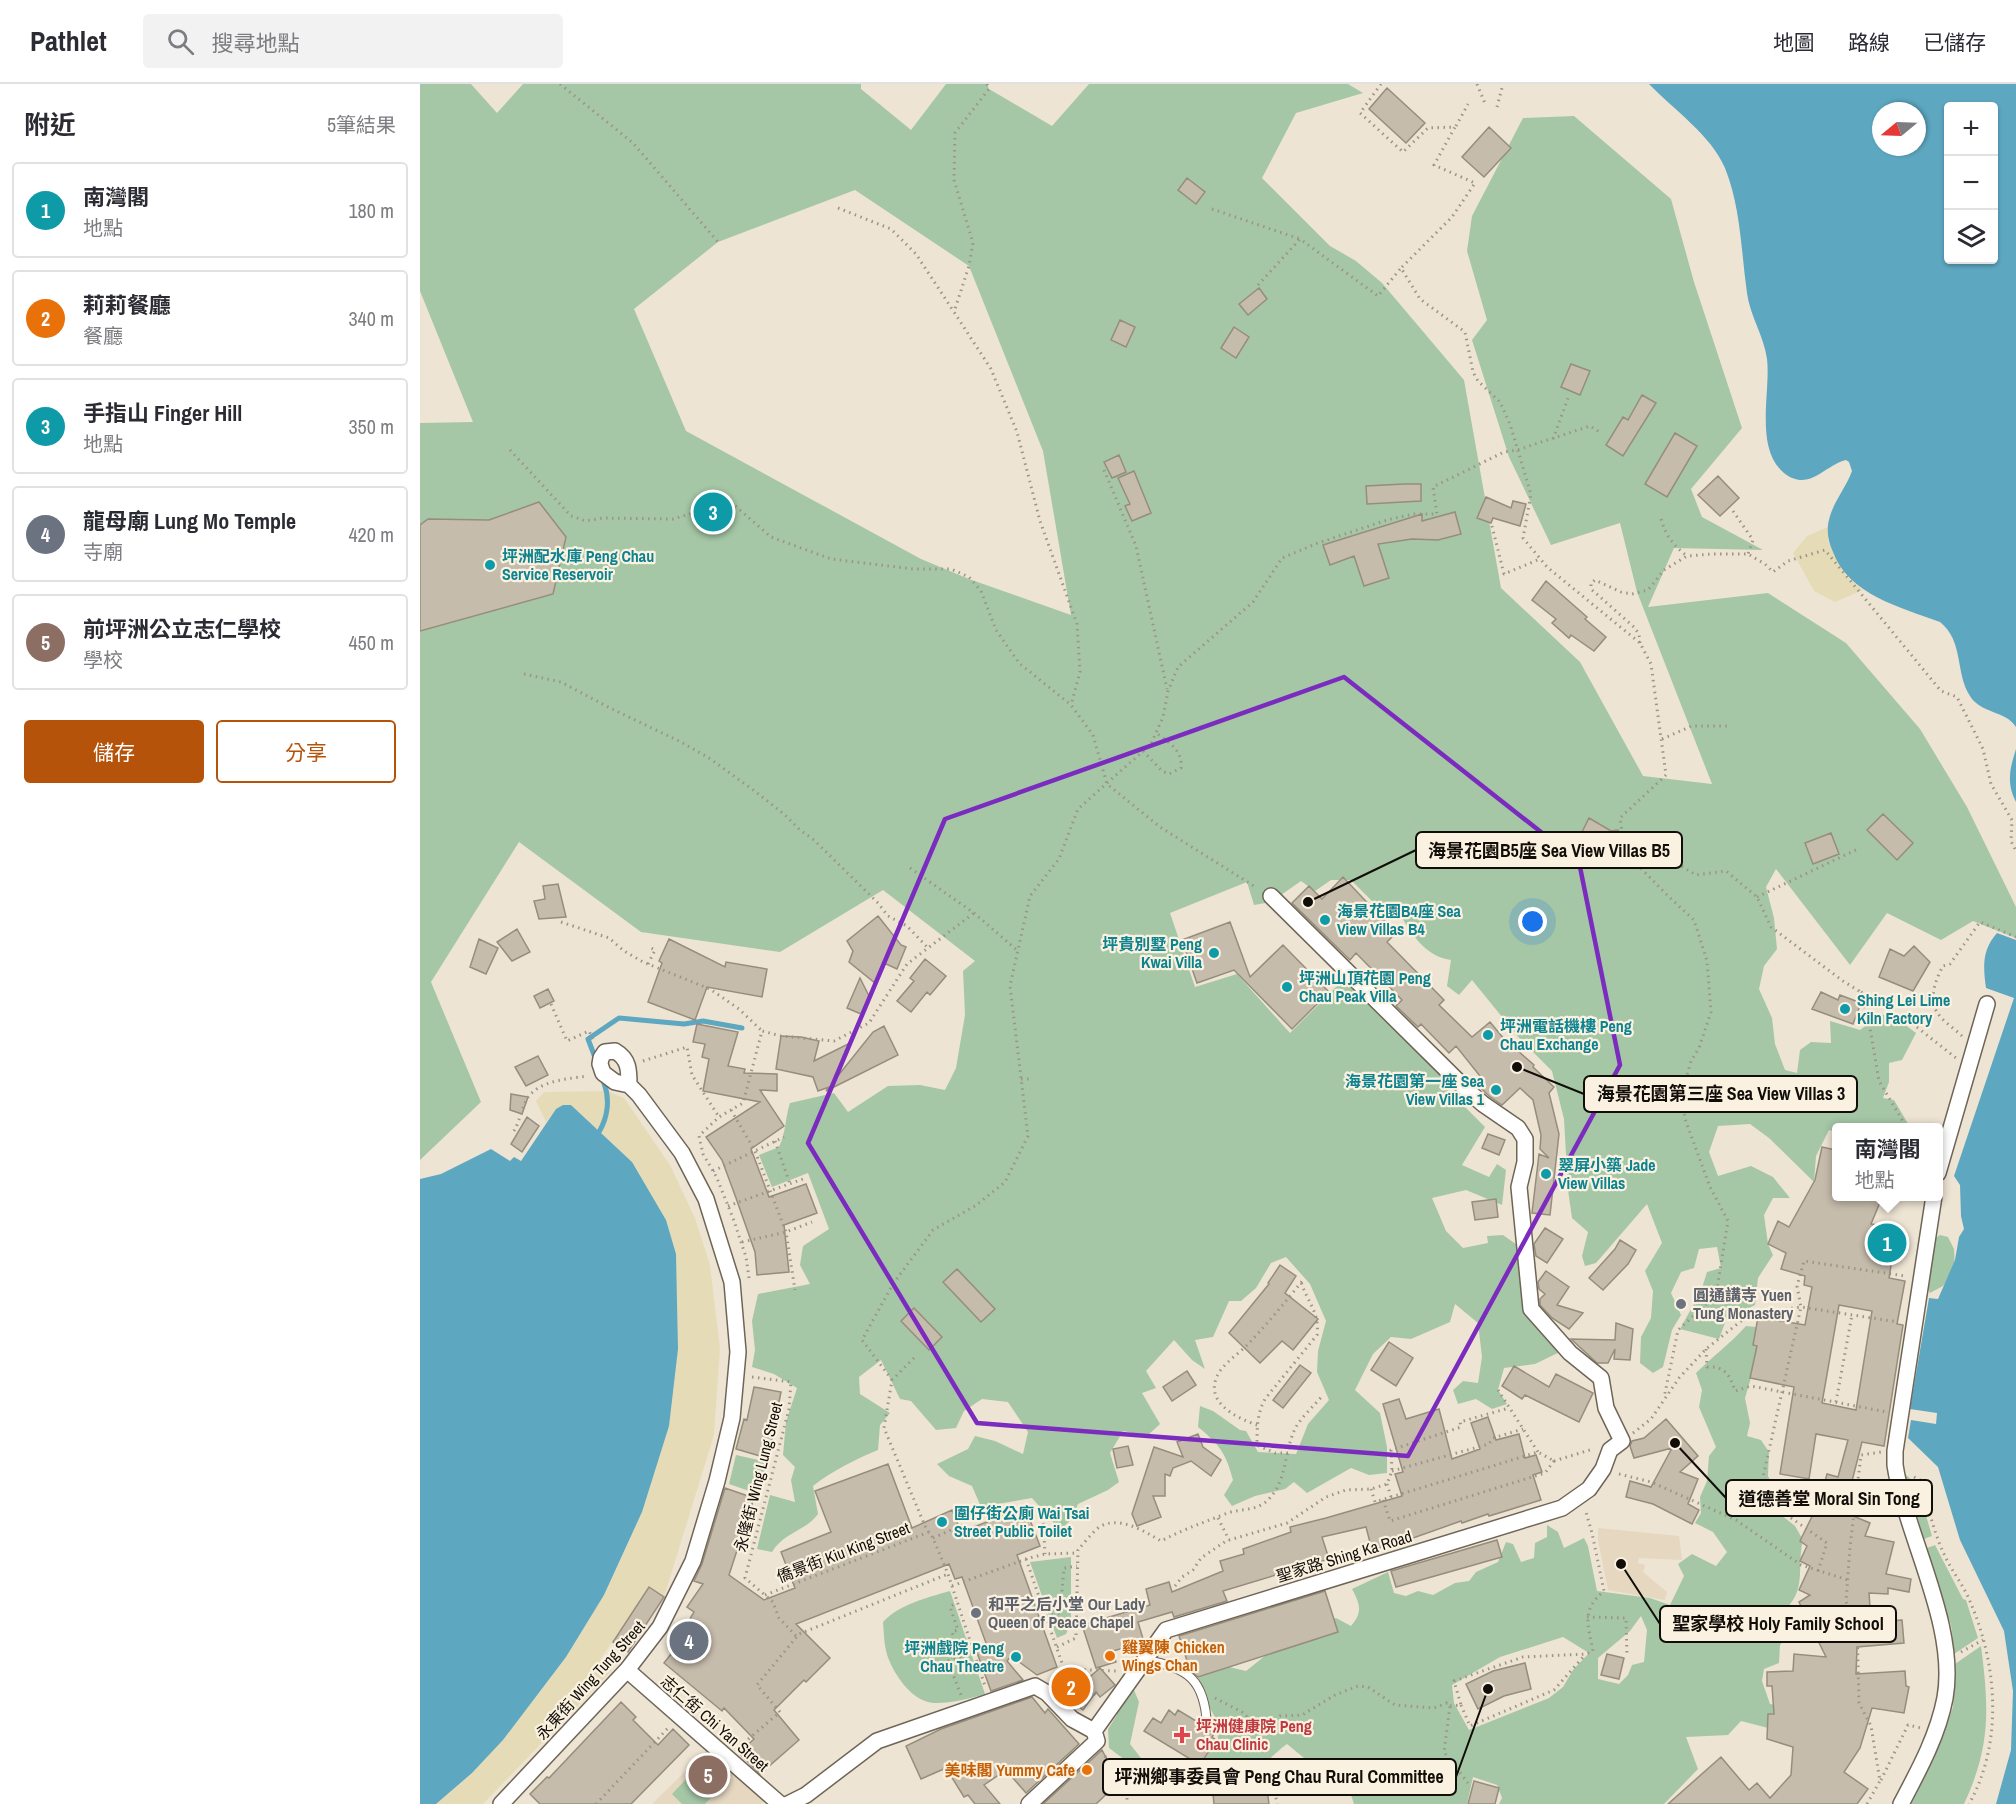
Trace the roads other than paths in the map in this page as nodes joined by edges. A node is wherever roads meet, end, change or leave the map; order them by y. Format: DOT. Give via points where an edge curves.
graph roads {
  1 [pos="1271,896"];
  2 [pos="1987,1004"];
  3 [pos="629,1084"];
  4 [pos="1943,1155"];
  5 [pos="1933,1201"];
  6 [pos="1141,1666"];
  7 [pos="627,1670"];
  8 [pos="1207,1725"];
  9 [pos="1096,1736"];
  10 [pos="501,1804"];
  11 [pos="780,1804"];
  12 [pos="788,1804"];
  13 [pos="1029,1804"];
  14 [pos="1901,1804"];
  1 -- 6 [label="street, 聖家路 Shing Ka Road" via="1468,1091 1522,1133 1526,1153 1519,1187 1531,1309 1570,1353 1601,1378 1606,1408 1622,1441 1610,1450 1589,1489 1562,1508 1166,1630"];
  2 -- 4 [label="street"];
  3 -- 3 [label="street, 永東街 Wing Tung Street" via="615,1082 603,1073 600,1064 605,1052 615,1051 626,1061"];
  3 -- 7 [label="street, 永東街 Wing Tung Street" via="682,1153 706,1199 732,1282 738,1352 732,1418 693,1561 660,1627"];
  5 -- 14 [label="street" via="1895,1458 1943,1632 1947,1661 1945,1696 1935,1732"];
  6 -- 8 [label="lane" via="1164,1663 1186,1673 1196,1682 1202,1696"];
  6 -- 9 [label="street, 聖家路 Shing Ka Road"];
  7 -- 10 [label="street, 永東街 Wing Tung Street"];
  7 -- 11 [label="street, 志仁街 Chi Yan Street"];
  9 -- 12 [label="street" via="1035,1686 878,1741 806,1796"];
  9 -- 13 [label="street, 聖家路 Shing Ka Road"];
}
